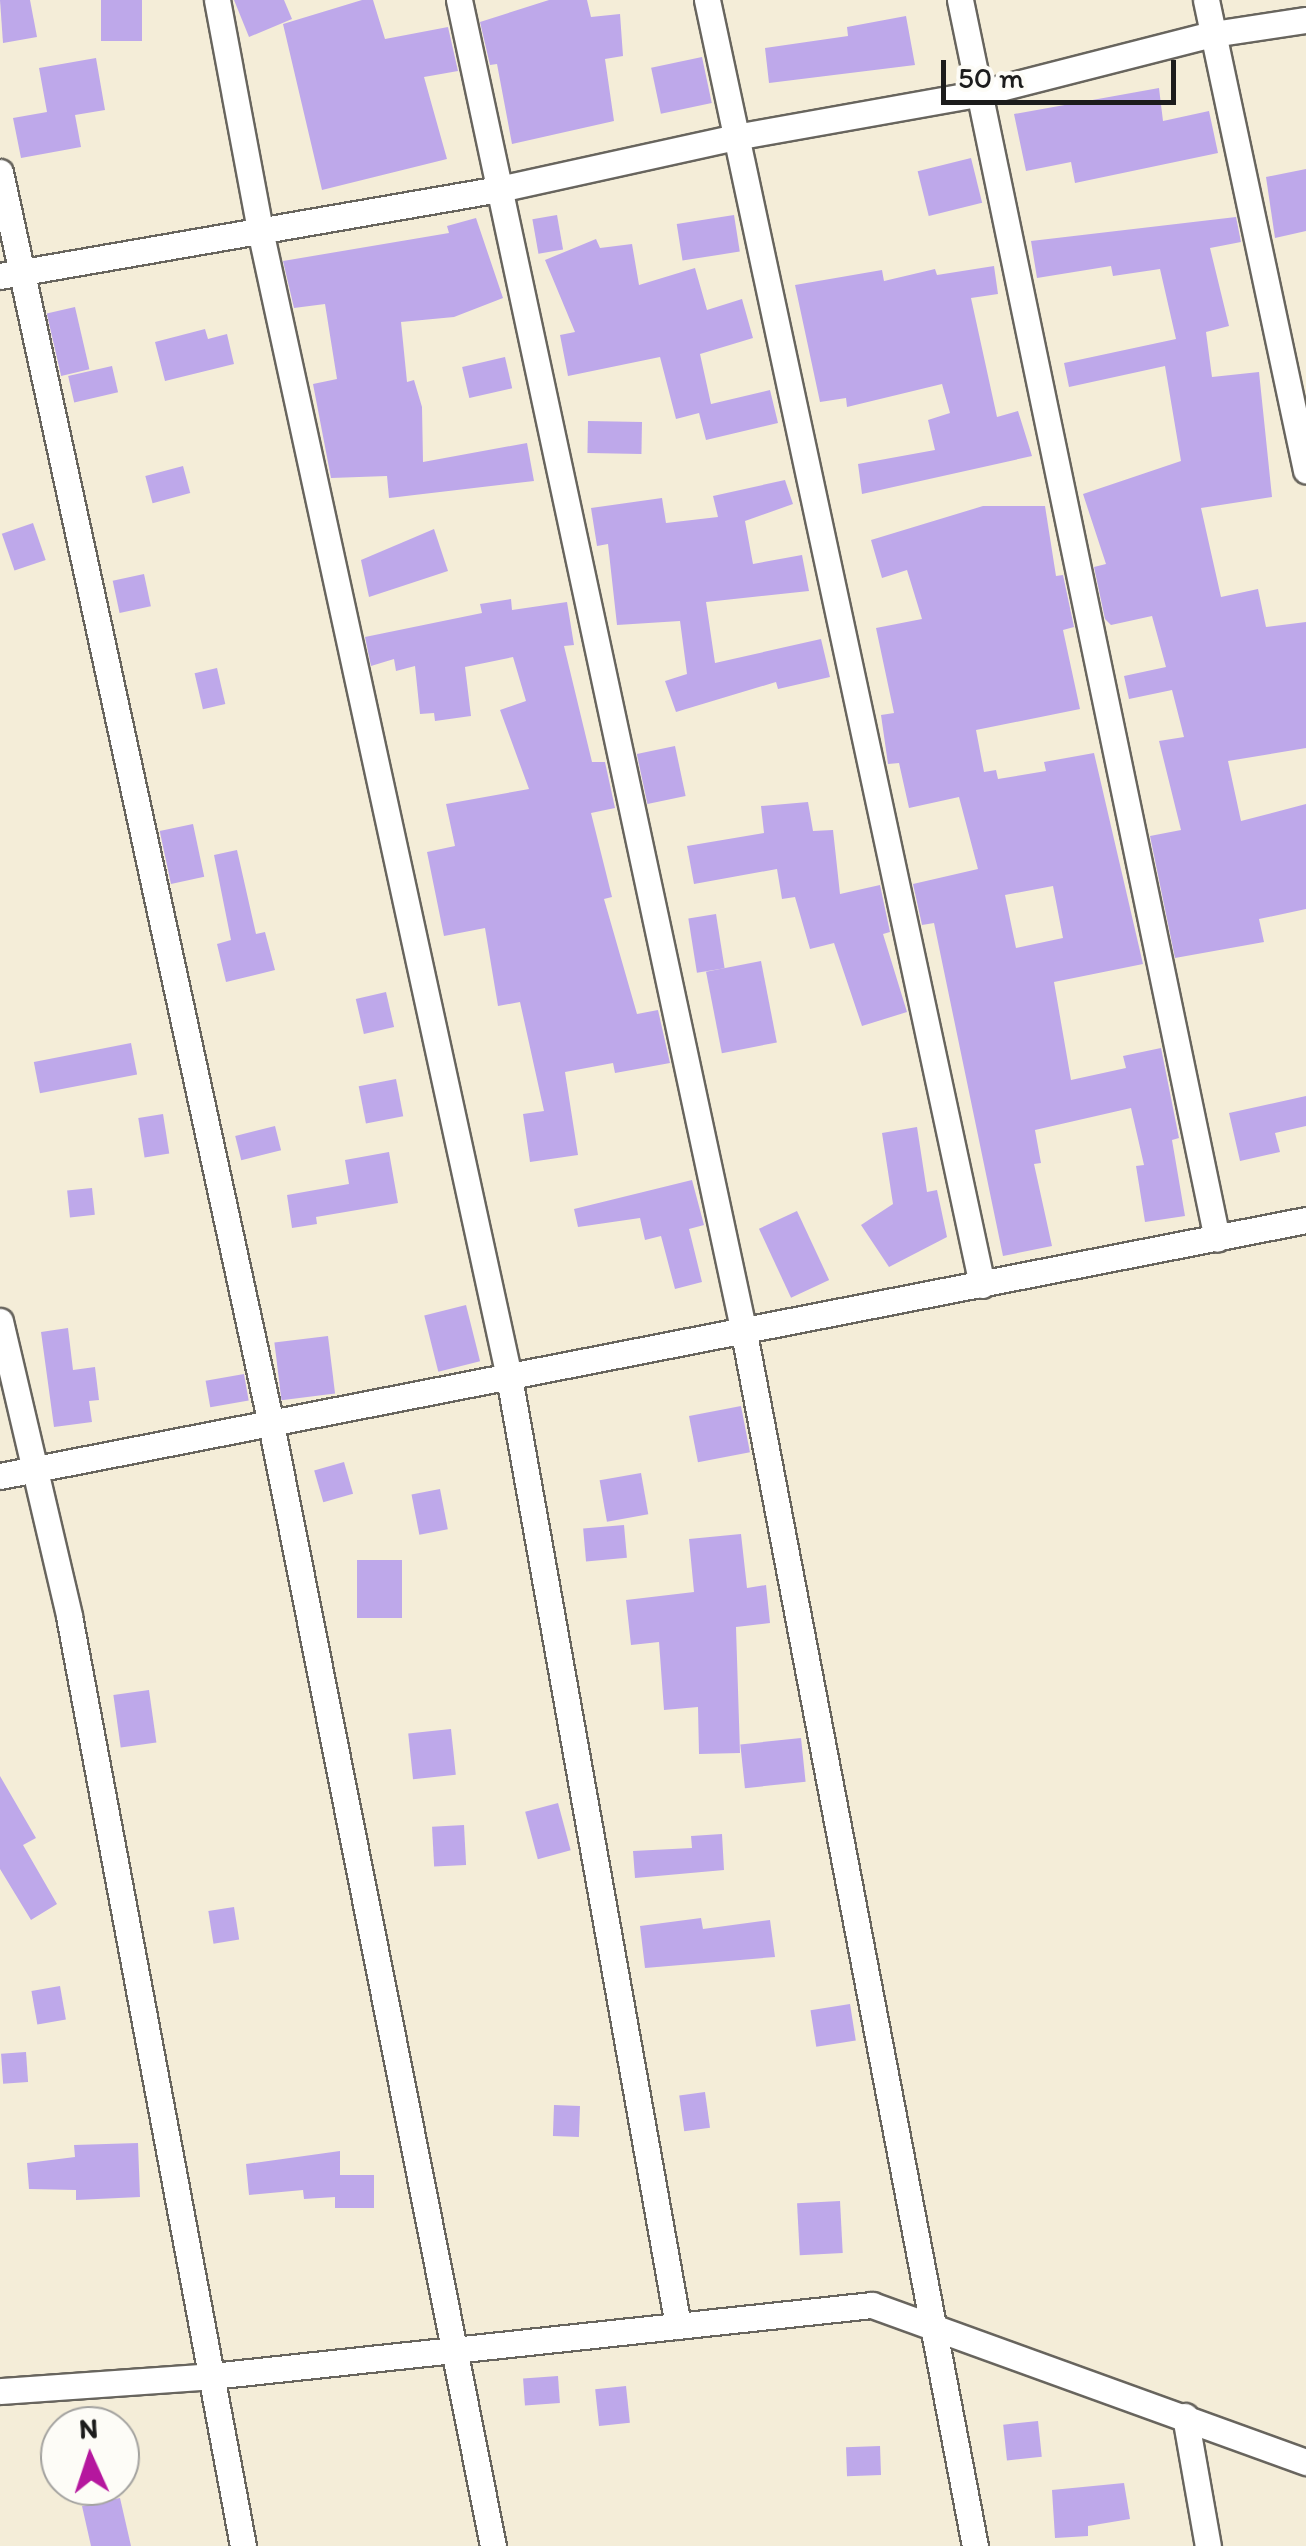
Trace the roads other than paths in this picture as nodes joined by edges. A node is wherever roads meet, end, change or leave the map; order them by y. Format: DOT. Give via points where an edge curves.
graph roads {
  1 [pos="217,0"];
  2 [pos="459,0"];
  3 [pos="706,0"];
  4 [pos="960,0"];
  5 [pos="1206,0"];
  6 [pos="1306,20"];
  7 [pos="1213,34"];
  8 [pos="977,94"];
  9 [pos="735,136"];
  10 [pos="0,172"];
  11 [pos="499,188"];
  12 [pos="260,230"];
  13 [pos="9,274"];
  14 [pos="1306,470"];
  15 [pos="1306,1220"];
  16 [pos="1218,1239"];
  17 [pos="982,1285"];
  18 [pos="0,1321"];
  19 [pos="744,1332"];
  20 [pos="509,1377"];
  21 [pos="271,1424"];
  22 [pos="32,1470"];
  23 [pos="0,1476"];
  24 [pos="678,2326"];
  25 [pos="938,2326"];
  26 [pos="455,2351"];
  27 [pos="212,2376"];
  28 [pos="0,2391"];
  29 [pos="1185,2416"];
  30 [pos="1306,2462"];
  31 [pos="242,2546"];
  32 [pos="492,2546"];
  33 [pos="975,2546"];
  34 [pos="1208,2546"];
  1 -- 12 [label="street"];
  2 -- 11 [label="street"];
  3 -- 9 [label="street"];
  4 -- 8 [label="street"];
  5 -- 7 [label="street"];
  6 -- 7 [label="street"];
  7 -- 8 [label="street"];
  7 -- 14 [label="street"];
  8 -- 9 [label="street"];
  8 -- 16 [label="street"];
  9 -- 11 [label="street"];
  9 -- 17 [label="street"];
  10 -- 13 [label="street"];
  11 -- 12 [label="street"];
  11 -- 19 [label="street"];
  12 -- 13 [label="street"];
  12 -- 20 [label="street"];
  13 -- 21 [label="street"];
  15 -- 16 [label="street"];
  16 -- 17 [label="street"];
  17 -- 19 [label="street"];
  18 -- 22 [label="street"];
  19 -- 20 [label="street"];
  19 -- 25 [label="street"];
  20 -- 21 [label="street"];
  20 -- 24 [label="street"];
  21 -- 22 [label="street"];
  21 -- 26 [label="street"];
  22 -- 23 [label="street"];
  22 -- 27 [label="street" via="69,1616"];
  24 -- 25 [label="street" via="872,2305"];
  24 -- 26 [label="street"];
  25 -- 29 [label="street"];
  25 -- 33 [label="street"];
  26 -- 27 [label="street"];
  26 -- 32 [label="street"];
  27 -- 28 [label="street"];
  27 -- 31 [label="street"];
  29 -- 30 [label="street"];
  29 -- 34 [label="street"];
}
